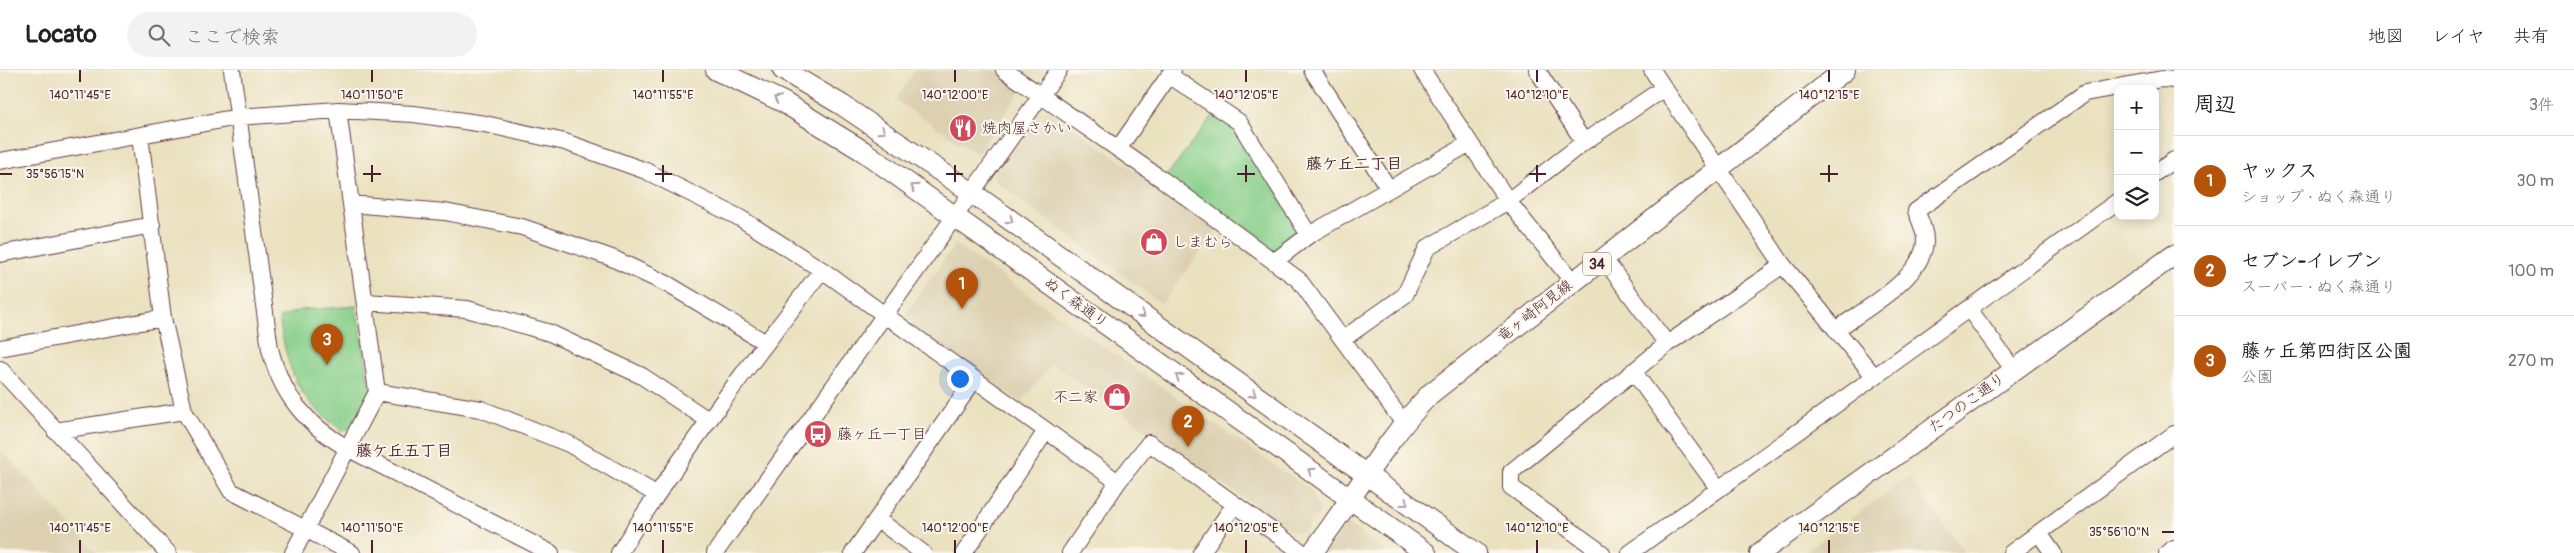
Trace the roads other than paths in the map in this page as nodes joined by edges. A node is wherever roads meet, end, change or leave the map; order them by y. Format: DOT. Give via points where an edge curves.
graph roads {
  1 [pos="232,70"];
  2 [pos="716,70"];
  3 [pos="783,70"];
  4 [pos="1004,70"];
  5 [pos="1059,70"];
  6 [pos="1312,70"];
  7 [pos="1422,70"];
  8 [pos="1537,70"];
  9 [pos="1652,70"];
  10 [pos="1845,70"];
  11 [pos="1171,73"];
  12 [pos="2174,80"];
  13 [pos="1664,88"];
  14 [pos="1040,96"];
  15 [pos="338,110"];
  16 [pos="238,117"];
  17 [pos="140,136"];
  18 [pos="1584,142"];
  19 [pos="1470,143"];
  20 [pos="1118,149"];
  21 [pos="2174,160"];
  22 [pos="0,161"];
  23 [pos="1719,170"];
  24 [pos="2159,171"];
  25 [pos="1389,189"];
  26 [pos="971,192"];
  27 [pos="1508,201"];
  28 [pos="351,204"];
  29 [pos="2114,204"];
  30 [pos="954,214"];
  31 [pos="152,225"];
  32 [pos="1309,235"];
  33 [pos="0,254"];
  34 [pos="2174,254"];
  35 [pos="1604,259"];
  36 [pos="1275,261"];
  37 [pos="1783,264"];
  38 [pos="822,270"];
  39 [pos="1573,282"];
  40 [pos="366,302"];
  41 [pos="1969,309"];
  42 [pos="883,315"];
  43 [pos="163,318"];
  44 [pos="1837,329"];
  45 [pos="1343,339"];
  46 [pos="766,343"];
  47 [pos="1667,344"];
  48 [pos="0,348"];
  49 [pos="0,369"];
  50 [pos="2013,369"];
  51 [pos="1633,371"];
  52 [pos="1874,376"];
  53 [pos="974,380"];
  54 [pos="377,392"];
  55 [pos="184,411"];
  56 [pos="708,420"];
  57 [pos="1403,422"];
  58 [pos="56,431"];
  59 [pos="1046,431"];
  60 [pos="2174,434"];
  61 [pos="347,448"];
  62 [pos="1366,474"];
  63 [pos="1118,482"];
  64 [pos="1718,488"];
  65 [pos="656,494"];
  66 [pos="1351,499"];
  67 [pos="1234,505"];
  68 [pos="878,519"];
  69 [pos="305,530"];
  70 [pos="2039,533"];
  71 [pos="2174,548"];
  72 [pos="168,553"];
  73 [pos="293,553"];
  74 [pos="352,553"];
  75 [pos="551,553"];
  76 [pos="619,553"];
  77 [pos="715,553"];
  78 [pos="853,553"];
  79 [pos="923,553"];
  80 [pos="964,553"];
  81 [pos="1070,553"];
  82 [pos="1201,553"];
  83 [pos="1303,553"];
  84 [pos="1312,553"];
  85 [pos="1426,553"];
  86 [pos="1476,553"];
  87 [pos="1602,553"];
  88 [pos="1630,553"];
  89 [pos="1760,553"];
  90 [pos="2011,553"];
  91 [pos="2053,553"];
  92 [pos="2167,553"];
  1 -- 16 [label="street"];
  30 -- 2 [label="main road, ぬく森通り, one-way" via="783,102"];
  3 -- 26 [label="main road, ぬく森通り, one-way" via="842,104"];
  4 -- 14 [label="street"];
  5 -- 14 [label="street"];
  6 -- 25 [label="street"];
  7 -- 19 [label="street"];
  8 -- 18 [label="street"];
  9 -- 13 [label="street"];
  10 -- 23 [label="main road, 竜ヶ崎阿見線 / 34"];
  11 -- 20 [label="street"];
  11 -- 32 [label="street" via="1239,122"];
  12 -- 44 [label="street" via="2162,79 2086,93 1916,211 1925,240 1922,255 1914,268 1891,290"];
  13 -- 18 [label="street"];
  13 -- 23 [label="street"];
  14 -- 20 [label="street"];
  14 -- 26 [label="street"];
  15 -- 16 [label="street"];
  15 -- 28 [label="street"];
  15 -- 38 [label="street" via="414,114 485,124 565,142 646,171 740,218"];
  16 -- 17 [label="street"];
  16 -- 61 [label="street" via="274,365 282,386 307,420"];
  17 -- 22 [label="street"];
  17 -- 31 [label="street"];
  18 -- 27 [label="street"];
  19 -- 25 [label="street"];
  19 -- 27 [label="street"];
  20 -- 36 [label="street"];
  21 -- 24 [label="street"];
  23 -- 35 [label="main road, 竜ヶ崎阿見線 / 34"];
  23 -- 37 [label="street"];
  25 -- 32 [label="street"];
  26 -- 30 [label="street"];
  26 -- 62 [label="main road, ぬく森通り, one-way"];
  27 -- 39 [label="street"];
  27 -- 45 [label="street" via="1427,248 1405,296"];
  28 -- 40 [label="street"];
  28 -- 46 [label="street" via="445,212 522,227 612,258 669,285"];
  29 -- 41 [label="street"];
  30 -- 42 [label="street"];
  66 -- 30 [label="main road, ぬく森通り, one-way"];
  31 -- 33 [label="street"];
  31 -- 43 [label="street"];
  32 -- 36 [label="street"];
  34 -- 50 [label="main road, たつのこ通り"];
  35 -- 39 [label="main road, 竜ヶ崎阿見線 / 34"];
  35 -- 47 [label="street"];
  36 -- 45 [label="street" via="1299,280"];
  37 -- 44 [label="street"];
  37 -- 47 [label="street"];
  38 -- 42 [label="street"];
  38 -- 46 [label="street"];
  39 -- 57 [label="main road, 竜ヶ崎阿見線 / 34" via="1430,394"];
  40 -- 54 [label="street"];
  40 -- 56 [label="street" via="467,309 550,333 642,376"];
  41 -- 50 [label="street"];
  41 -- 52 [label="street"];
  42 -- 53 [label="street"];
  42 -- 77 [label="street"];
  43 -- 48 [label="street"];
  43 -- 55 [label="street"];
  44 -- 52 [label="street"];
  45 -- 57 [label="street"];
  46 -- 56 [label="street"];
  47 -- 51 [label="street"];
  49 -- 58 [label="street"];
  50 -- 89 [label="main road, たつのこ通り"];
  51 -- 64 [label="street"];
  51 -- 87 [label="street" via="1512,472 1511,487"];
  52 -- 64 [label="street"];
  53 -- 59 [label="street"];
  53 -- 68 [label="street"];
  54 -- 61 [label="street"];
  54 -- 65 [label="street" via="481,409 569,444"];
  55 -- 58 [label="street"];
  55 -- 69 [label="street" via="231,491"];
  56 -- 65 [label="street"];
  57 -- 62 [label="main road, 竜ヶ崎阿見線 / 34"];
  58 -- 72 [label="street"];
  59 -- 63 [label="street"];
  59 -- 80 [label="street"];
  60 -- 70 [label="street"];
  61 -- 69 [label="street"];
  61 -- 75 [label="street"];
  62 -- 66 [label="main road, 竜ヶ崎阿見線 / 34"];
  62 -- 86 [label="main road, ぬく森通り, one-way"];
  63 -- 67 [label="street" via="1148,443"];
  63 -- 81 [label="street"];
  64 -- 88 [label="street"];
  65 -- 76 [label="street"];
  66 -- 84 [label="main road, 竜ヶ崎阿見線 / 34"];
  66 -- 85 [label="main road, ぬく森通り"];
  67 -- 82 [label="street"];
  67 -- 83 [label="street"];
  68 -- 78 [label="street"];
  68 -- 79 [label="street"];
  69 -- 73 [label="street"];
  69 -- 74 [label="street"];
  70 -- 90 [label="street"];
  70 -- 91 [label="street"];
  71 -- 92 [label="street"];
}
